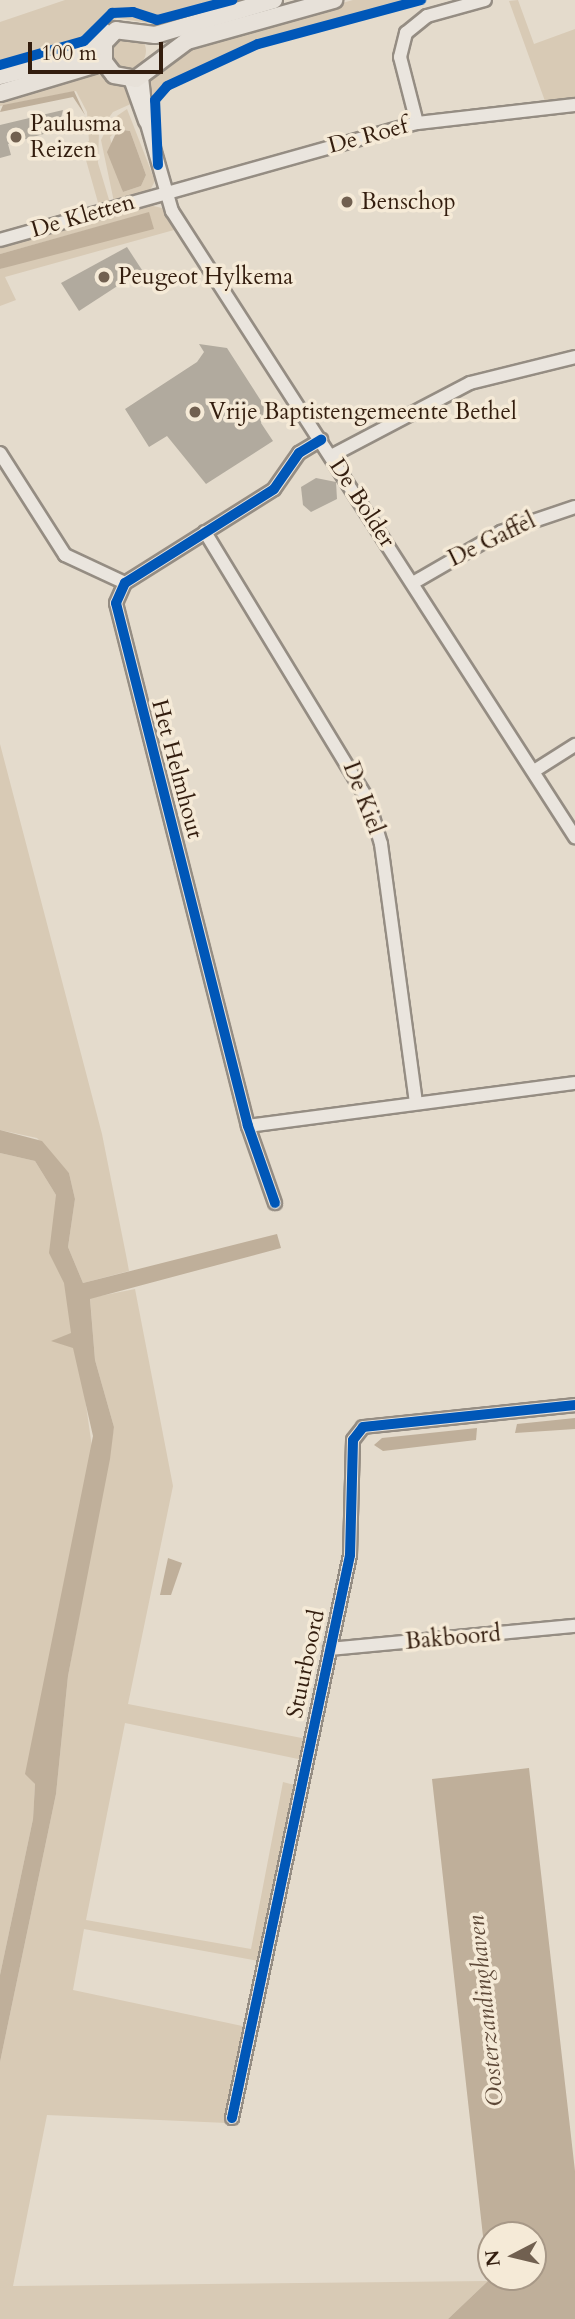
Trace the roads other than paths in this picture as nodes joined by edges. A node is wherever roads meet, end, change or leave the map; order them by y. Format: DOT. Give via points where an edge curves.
graph roads {
  1 [pos="274,0"];
  2 [pos="334,0"];
  3 [pos="485,0"];
  4 [pos="185,33"];
  5 [pos="154,43"];
  6 [pos="103,54"];
  7 [pos="138,75"];
  8 [pos="0,76"];
  9 [pos="0,93"];
  10 [pos="575,105"];
  11 [pos="417,123"];
  12 [pos="165,192"];
  13 [pos="0,240"];
  14 [pos="575,357"];
  15 [pos="321,440"];
  16 [pos="0,453"];
  17 [pos="331,456"];
  18 [pos="575,507"];
  19 [pos="205,532"];
  20 [pos="124,583"];
  21 [pos="413,583"];
  22 [pos="575,745"];
  23 [pos="534,771"];
  24 [pos="575,837"];
  25 [pos="575,1083"];
  26 [pos="416,1103"];
  27 [pos="248,1126"];
  28 [pos="275,1203"];
  29 [pos="575,1405"];
  30 [pos="575,1626"];
  31 [pos="330,1649"];
  32 [pos="232,2118"];
  1 -- 4 [label="main road"];
  2 -- 4 [label="main road"];
  3 -- 11 [label="street" via="427,16 406,33 400,57"];
  4 -- 5 [label="main road"];
  4 -- 5 [label="main road"];
  5 -- 6 [label="main road" via="123,20"];
  5 -- 7 [label="main road"];
  6 -- 7 [label="main road"];
  6 -- 8 [label="main road" via="81,54"];
  6 -- 9 [label="main road" via="71,74"];
  7 -- 12 [label="street, De Bolder"];
  10 -- 11 [label="street, De Roef"];
  11 -- 12 [label="street, De Roef"];
  12 -- 13 [label="street, De Kletten"];
  12 -- 15 [label="street, De Bolder"];
  14 -- 17 [label="street" via="470,383"];
  15 -- 17 [label="street, De Bolder"];
  15 -- 19 [label="street" via="299,453 274,489"];
  16 -- 20 [label="street" via="65,555"];
  17 -- 21 [label="street, De Bolder"];
  18 -- 21 [label="street, De Gaffel" via="501,532"];
  19 -- 20 [label="street"];
  19 -- 26 [label="street, De Kiel" via="368,800 381,844"];
  20 -- 27 [label="street, Het Helmhout" via="116,616"];
  21 -- 23 [label="street, De Bolder"];
  22 -- 23 [label="street"];
  23 -- 24 [label="street, De Bolder"];
  25 -- 26 [label="street"];
  26 -- 27 [label="street"];
  27 -- 28 [label="street, Het Helmhout"];
  29 -- 31 [label="street, Stuurboord" via="363,1427 353,1440 350,1555"];
  30 -- 31 [label="street, Bakboord"];
  31 -- 32 [label="street, Stuurboord"];
}
